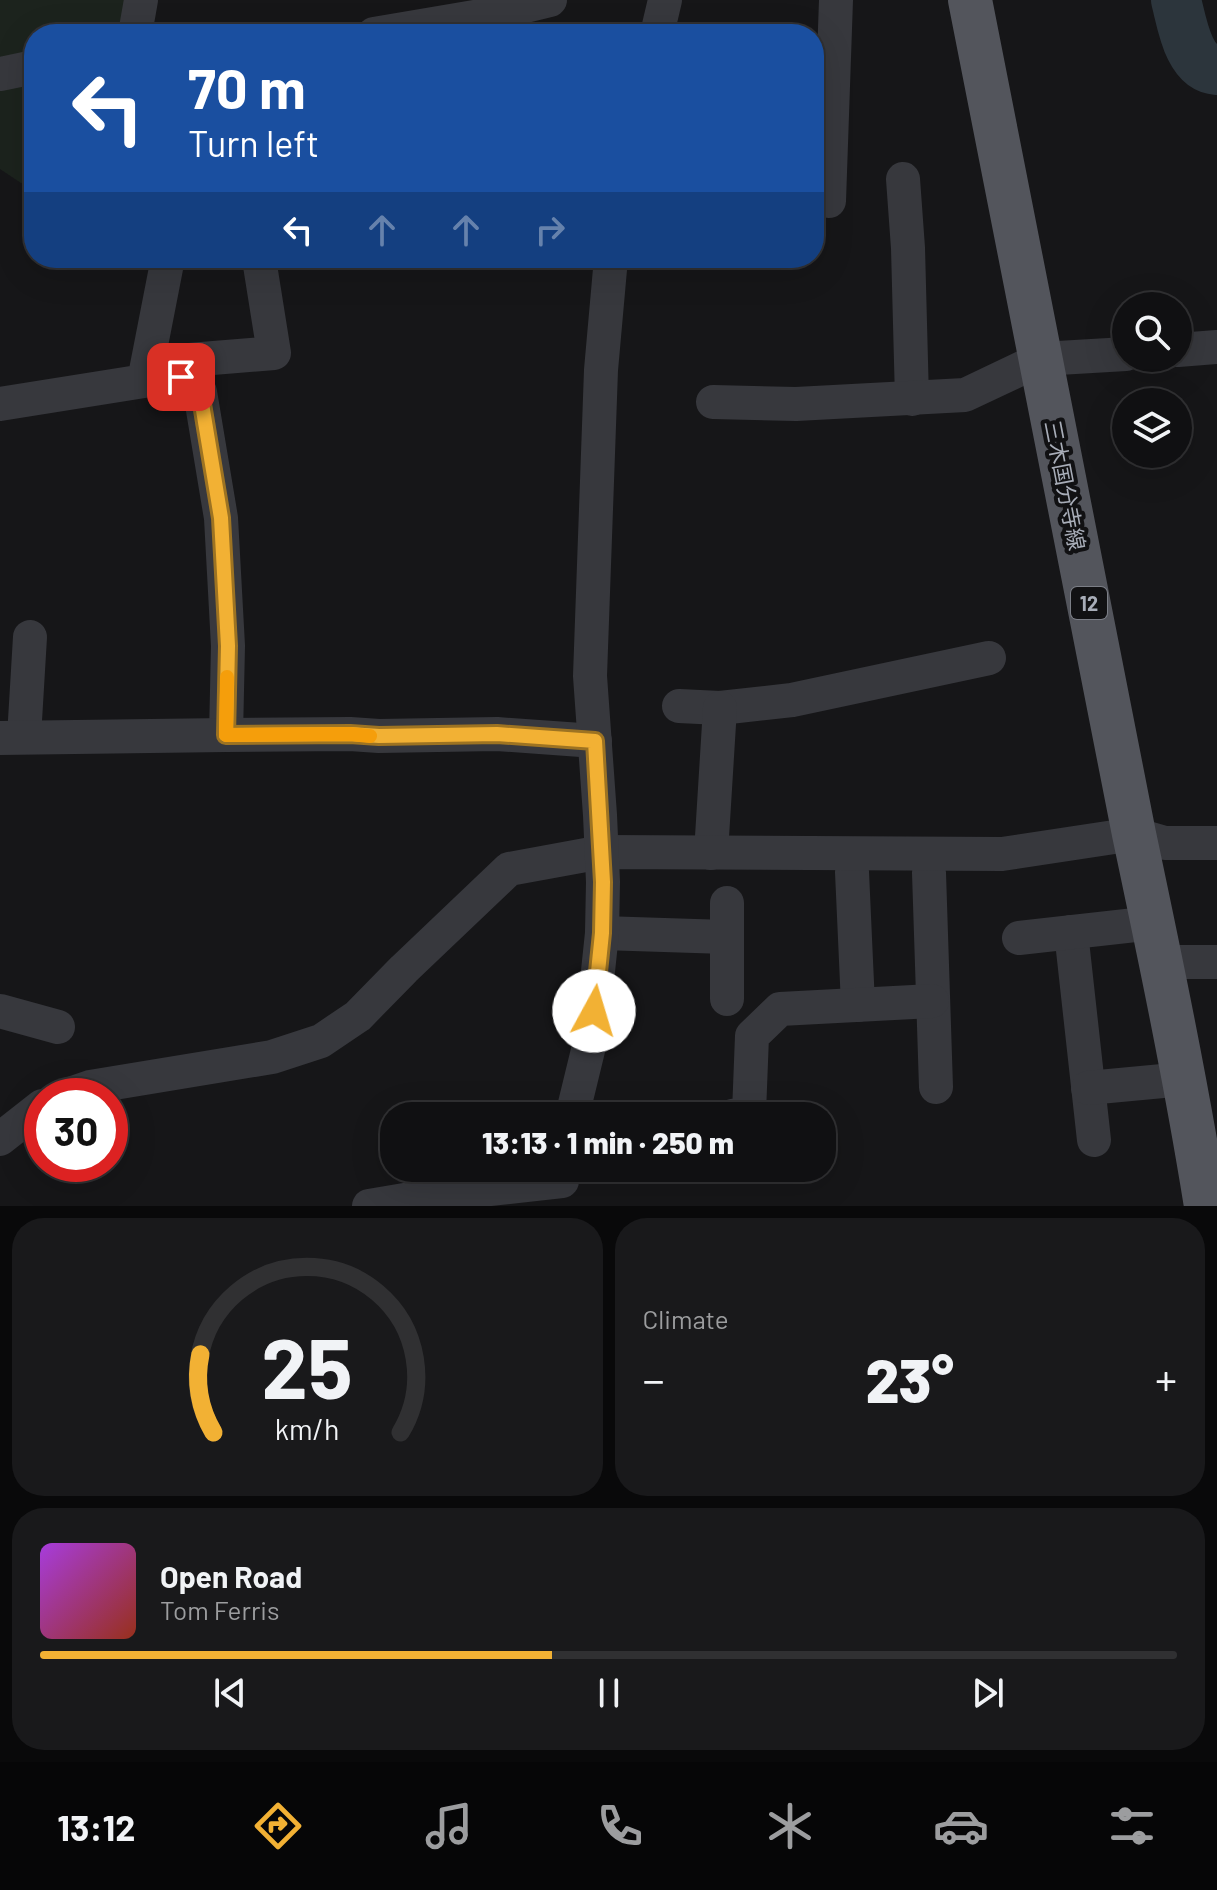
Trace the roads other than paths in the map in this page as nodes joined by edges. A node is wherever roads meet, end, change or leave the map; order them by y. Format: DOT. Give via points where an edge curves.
graph roads {
  1 [pos="141,0"];
  2 [pos="550,0"];
  3 [pos="665,0"];
  4 [pos="836,0"];
  5 [pos="970,0"];
  6 [pos="137,24"];
  7 [pos="492,24"];
  8 [pos="659,24"];
  9 [pos="24,69"];
  10 [pos="0,74"];
  11 [pos="903,179"];
  12 [pos="829,201"];
  13 [pos="167,268"];
  14 [pos="260,268"];
  15 [pos="610,268"];
  16 [pos="1217,347"];
  17 [pos="1192,349"];
  18 [pos="1112,355"];
  19 [pos="1041,359"];
  20 [pos="154,362"];
  21 [pos="912,399"];
  22 [pos="713,402"];
  23 [pos="0,404"];
  24 [pos="30,637"];
  25 [pos="989,658"];
  26 [pos="679,706"];
  27 [pos="720,708"];
  28 [pos="226,735"];
  29 [pos="12,737"];
  30 [pos="595,741"];
  31 [pos="1134,834"];
  32 [pos="1217,843"];
  33 [pos="602,852"];
  34 [pos="711,853"];
  35 [pos="852,872"];
  36 [pos="929,873"];
  37 [pos="727,903"];
  38 [pos="1071,932"];
  39 [pos="602,933"];
  40 [pos="726,937"];
  41 [pos="1019,938"];
  42 [pos="1157,942"];
  43 [pos="1217,962"];
  44 [pos="727,999"];
  45 [pos="932,1001"];
  46 [pos="858,1005"];
  47 [pos="0,1011"];
  48 [pos="58,1027"];
  49 [pos="1184,1079"];
  50 [pos="128,1081"];
  51 [pos="936,1087"];
  52 [pos="1088,1088"];
  53 [pos="580,1102"];
  54 [pos="749,1102"];
  55 [pos="24,1120"];
  56 [pos="1205,1132"];
  57 [pos="0,1139"];
  58 [pos="1094,1140"];
  59 [pos="563,1185"];
  60 [pos="369,1206"];
  61 [pos="1206,1206"];
  1 -- 6 [label="street"];
  2 -- 7 [label="street"];
  3 -- 8 [label="street"];
  4 -- 12 [label="street"];
  5 -- 19 [label="main road, 三木国分寺線 / 12"];
  9 -- 10 [label="street"];
  11 -- 21 [label="street"];
  13 -- 20 [label="street"];
  14 -- 20 [label="street" via="274,353"];
  15 -- 30 [label="street" via="601,370 590,676"];
  16 -- 17 [label="street"];
  18 -- 19 [label="street"];
  19 -- 21 [label="street" via="965,395"];
  19 -- 31 [label="main road, 三木国分寺線 / 12"];
  20 -- 23 [label="street" via="144,381"];
  20 -- 28 [label="street" via="200,392 221,518 228,646"];
  21 -- 22 [label="street"];
  24 -- 29 [label="street"];
  25 -- 27 [label="street" via="792,700"];
  26 -- 27 [label="street"];
  27 -- 34 [label="street"];
  28 -- 29 [label="street"];
  28 -- 30 [label="street" via="497,734"];
  30 -- 33 [label="street"];
  31 -- 32 [label="street" via="1165,843"];
  31 -- 34 [label="street" via="1002,854"];
  31 -- 42 [label="main road, 三木国分寺線 / 12"];
  33 -- 34 [label="street"];
  33 -- 39 [label="street"];
  33 -- 50 [label="street" via="509,869 358,1016 321,1041 272,1057"];
  35 -- 46 [label="street"];
  36 -- 45 [label="street"];
  37 -- 40 [label="street"];
  38 -- 41 [label="street"];
  38 -- 42 [label="street"];
  38 -- 52 [label="street"];
  39 -- 40 [label="street"];
  39 -- 53 [label="street"];
  40 -- 44 [label="street"];
  42 -- 43 [label="street"];
  42 -- 49 [label="main road, 三木国分寺線 / 12"];
  45 -- 46 [label="street"];
  45 -- 51 [label="street"];
  46 -- 54 [label="street" via="780,1009 752,1036"];
  47 -- 48 [label="street"];
  49 -- 52 [label="street"];
  49 -- 56 [label="main road, 三木国分寺線 / 12"];
  52 -- 58 [label="street"];
  55 -- 57 [label="street"];
  56 -- 61 [label="main road, 三木国分寺線 / 12"];
  59 -- 60 [label="street"];
}
